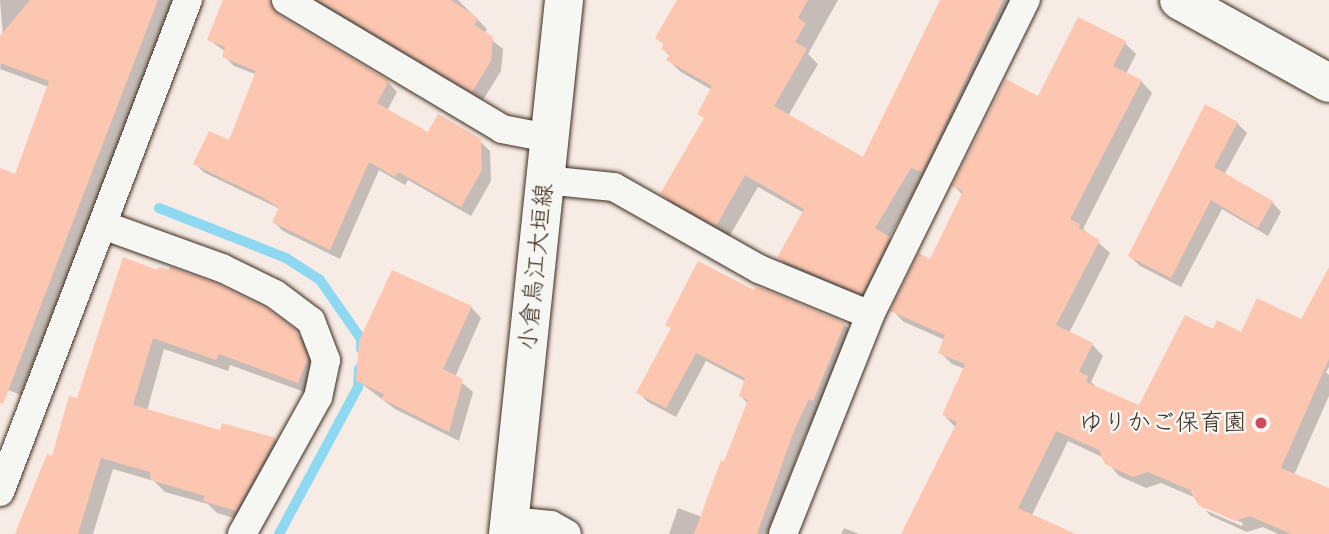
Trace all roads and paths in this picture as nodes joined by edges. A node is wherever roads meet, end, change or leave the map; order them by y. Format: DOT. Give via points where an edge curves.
graph roads {
  1 [pos="188,0"];
  2 [pos="286,0"];
  3 [pos="564,0"];
  4 [pos="1026,0"];
  5 [pos="1178,0"];
  6 [pos="1329,83"];
  7 [pos="548,138"];
  8 [pos="545,180"];
  9 [pos="103,225"];
  10 [pos="870,315"];
  11 [pos="0,492"];
  12 [pos="509,528"];
  13 [pos="242,534"];
  14 [pos="567,534"];
  15 [pos="783,534"];
  1 -- 9 [label="street"];
  2 -- 7 [label="street" via="502,129"];
  3 -- 7 [label="main road, 小倉烏江大垣線"];
  4 -- 10 [label="street"];
  5 -- 6 [label="main road"];
  7 -- 8 [label="main road, 小倉烏江大垣線"];
  8 -- 10 [label="street" via="614,187 759,268"];
  8 -- 12 [label="main road, 小倉烏江大垣線"];
  9 -- 11 [label="street"];
  9 -- 13 [label="street" via="222,268 275,294 311,321 326,360 318,397"];
  10 -- 15 [label="street"];
  12 -- 14 [label="street" via="551,525"];
}
